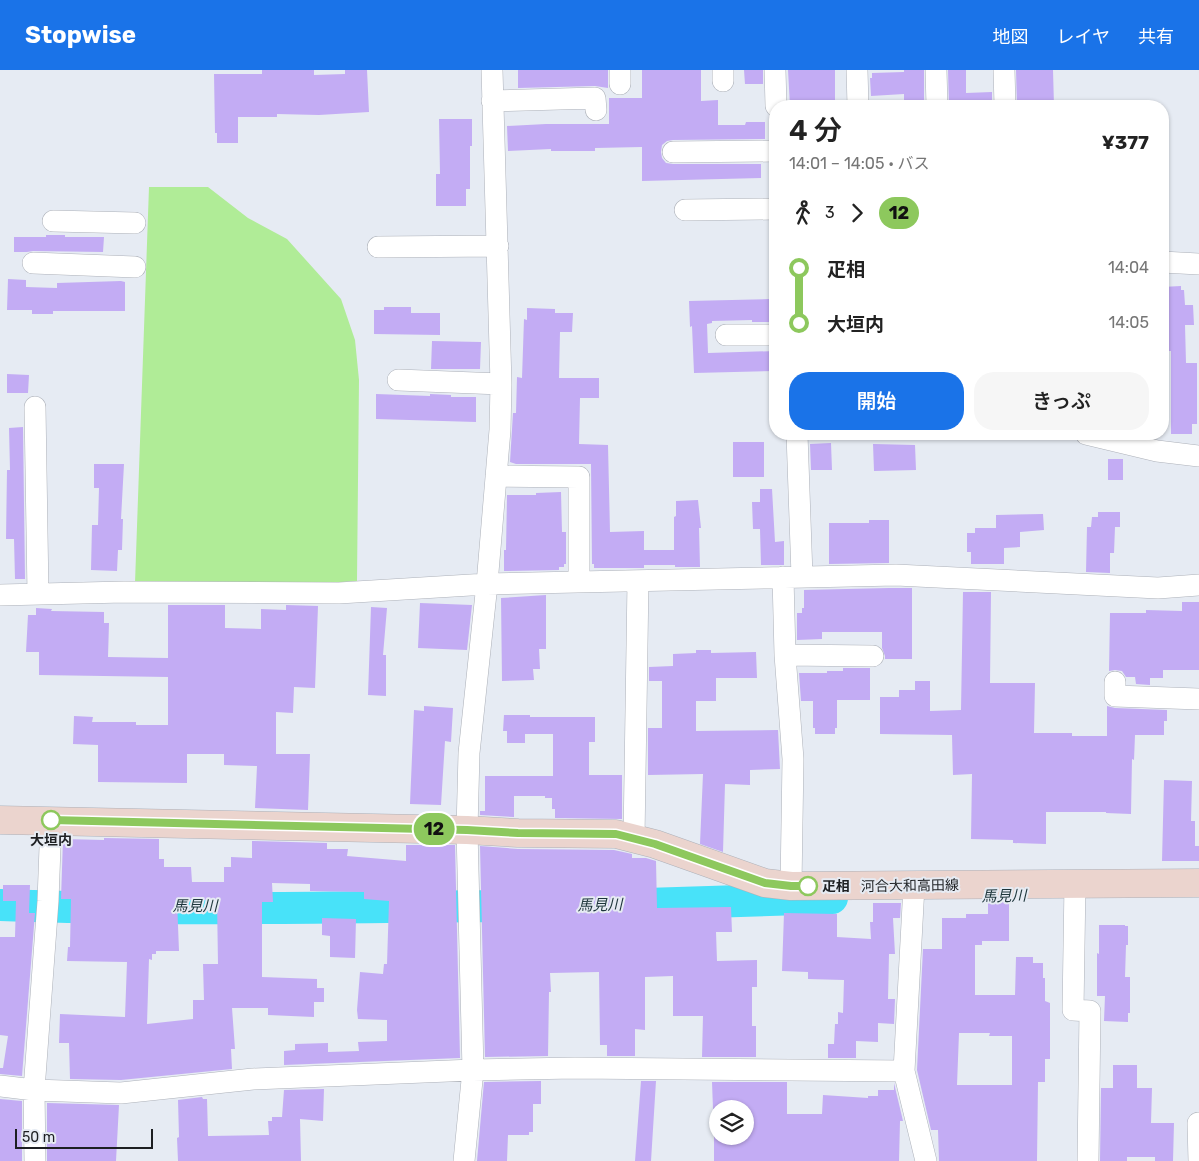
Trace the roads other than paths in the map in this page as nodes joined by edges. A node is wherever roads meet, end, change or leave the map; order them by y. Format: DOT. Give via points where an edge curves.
graph roads {
  1 [pos="492,70"];
  2 [pos="775,70"];
  3 [pos="856,70"];
  4 [pos="936,70"];
  5 [pos="1004,70"];
  6 [pos="776,100"];
  7 [pos="858,100"];
  8 [pos="937,100"];
  9 [pos="1005,100"];
  10 [pos="492,101"];
  11 [pos="596,110"];
  12 [pos="769,151"];
  13 [pos="674,152"];
  14 [pos="769,209"];
  15 [pos="685,210"];
  16 [pos="53,221"];
  17 [pos="135,223"];
  18 [pos="498,246"];
  19 [pos="378,247"];
  20 [pos="1169,262"];
  21 [pos="33,263"];
  22 [pos="1199,264"];
  23 [pos="135,267"];
  24 [pos="769,334"];
  25 [pos="726,335"];
  26 [pos="398,380"];
  27 [pos="502,384"];
  28 [pos="35,407"];
  29 [pos="797,440"];
  30 [pos="1111,440"];
  31 [pos="1199,456"];
  32 [pos="496,476"];
  33 [pos="793,576"];
  34 [pos="638,581"];
  35 [pos="579,582"];
  36 [pos="488,584"];
  37 [pos="1199,586"];
  38 [pos="38,594"];
  39 [pos="0,595"];
  40 [pos="786,655"];
  41 [pos="873,656"];
  42 [pos="1115,682"];
  43 [pos="1199,699"];
  44 [pos="0,820"];
  45 [pos="51,820"];
  46 [pos="467,830"];
  47 [pos="634,839"];
  48 [pos="1199,884"];
  49 [pos="791,886"];
  50 [pos="1075,893"];
  51 [pos="913,895"];
  52 [pos="473,1070"];
  53 [pos="904,1071"];
  54 [pos="0,1086"];
  55 [pos="34,1090"];
  56 [pos="1198,1123"];
  57 [pos="35,1161"];
  58 [pos="464,1161"];
  59 [pos="926,1161"];
  60 [pos="1088,1161"];
  61 [pos="1198,1161"];
  1 -- 10 [label="street"];
  2 -- 6 [label="street"];
  3 -- 7 [label="street"];
  4 -- 8 [label="street"];
  5 -- 9 [label="street"];
  10 -- 11 [label="street" via="595,98"];
  10 -- 18 [label="street"];
  12 -- 13 [label="street"];
  14 -- 15 [label="street"];
  16 -- 17 [label="street"];
  18 -- 19 [label="street"];
  18 -- 27 [label="street"];
  20 -- 22 [label="street"];
  21 -- 23 [label="street"];
  24 -- 25 [label="street"];
  26 -- 27 [label="street"];
  27 -- 32 [label="street"];
  28 -- 38 [label="street"];
  29 -- 33 [label="street"];
  30 -- 31 [label="street" via="1157,451"];
  32 -- 35 [label="street" via="579,477"];
  32 -- 36 [label="street"];
  33 -- 34 [label="street"];
  33 -- 37 [label="street" via="896,575 1158,588"];
  33 -- 40 [label="street"];
  34 -- 35 [label="street"];
  34 -- 47 [label="street"];
  35 -- 36 [label="street"];
  36 -- 38 [label="street" via="339,592"];
  36 -- 46 [label="street" via="469,753"];
  38 -- 39 [label="street"];
  40 -- 41 [label="street"];
  40 -- 49 [label="street" via="793,758"];
  42 -- 43 [label="street" via="1115,696"];
  44 -- 45 [label="main road, 河合大和高田線"];
  45 -- 46 [label="main road, 河合大和高田線"];
  45 -- 55 [label="street"];
  46 -- 47 [label="main road, 河合大和高田線" via="616,834"];
  46 -- 52 [label="street"];
  47 -- 49 [label="main road, 河合大和高田線" via="765,883"];
  48 -- 50 [label="main road, 河合大和高田線"];
  49 -- 51 [label="main road, 河合大和高田線"];
  50 -- 51 [label="main road, 河合大和高田線"];
  50 -- 60 [label="street" via="1073,1010 1090,1011"];
  51 -- 53 [label="street"];
  52 -- 53 [label="street"];
  52 -- 55 [label="street" via="253,1079 121,1093"];
  52 -- 58 [label="street"];
  53 -- 59 [label="street"];
  54 -- 55 [label="street"];
  55 -- 57 [label="street"];
  56 -- 61 [label="street"];
}
